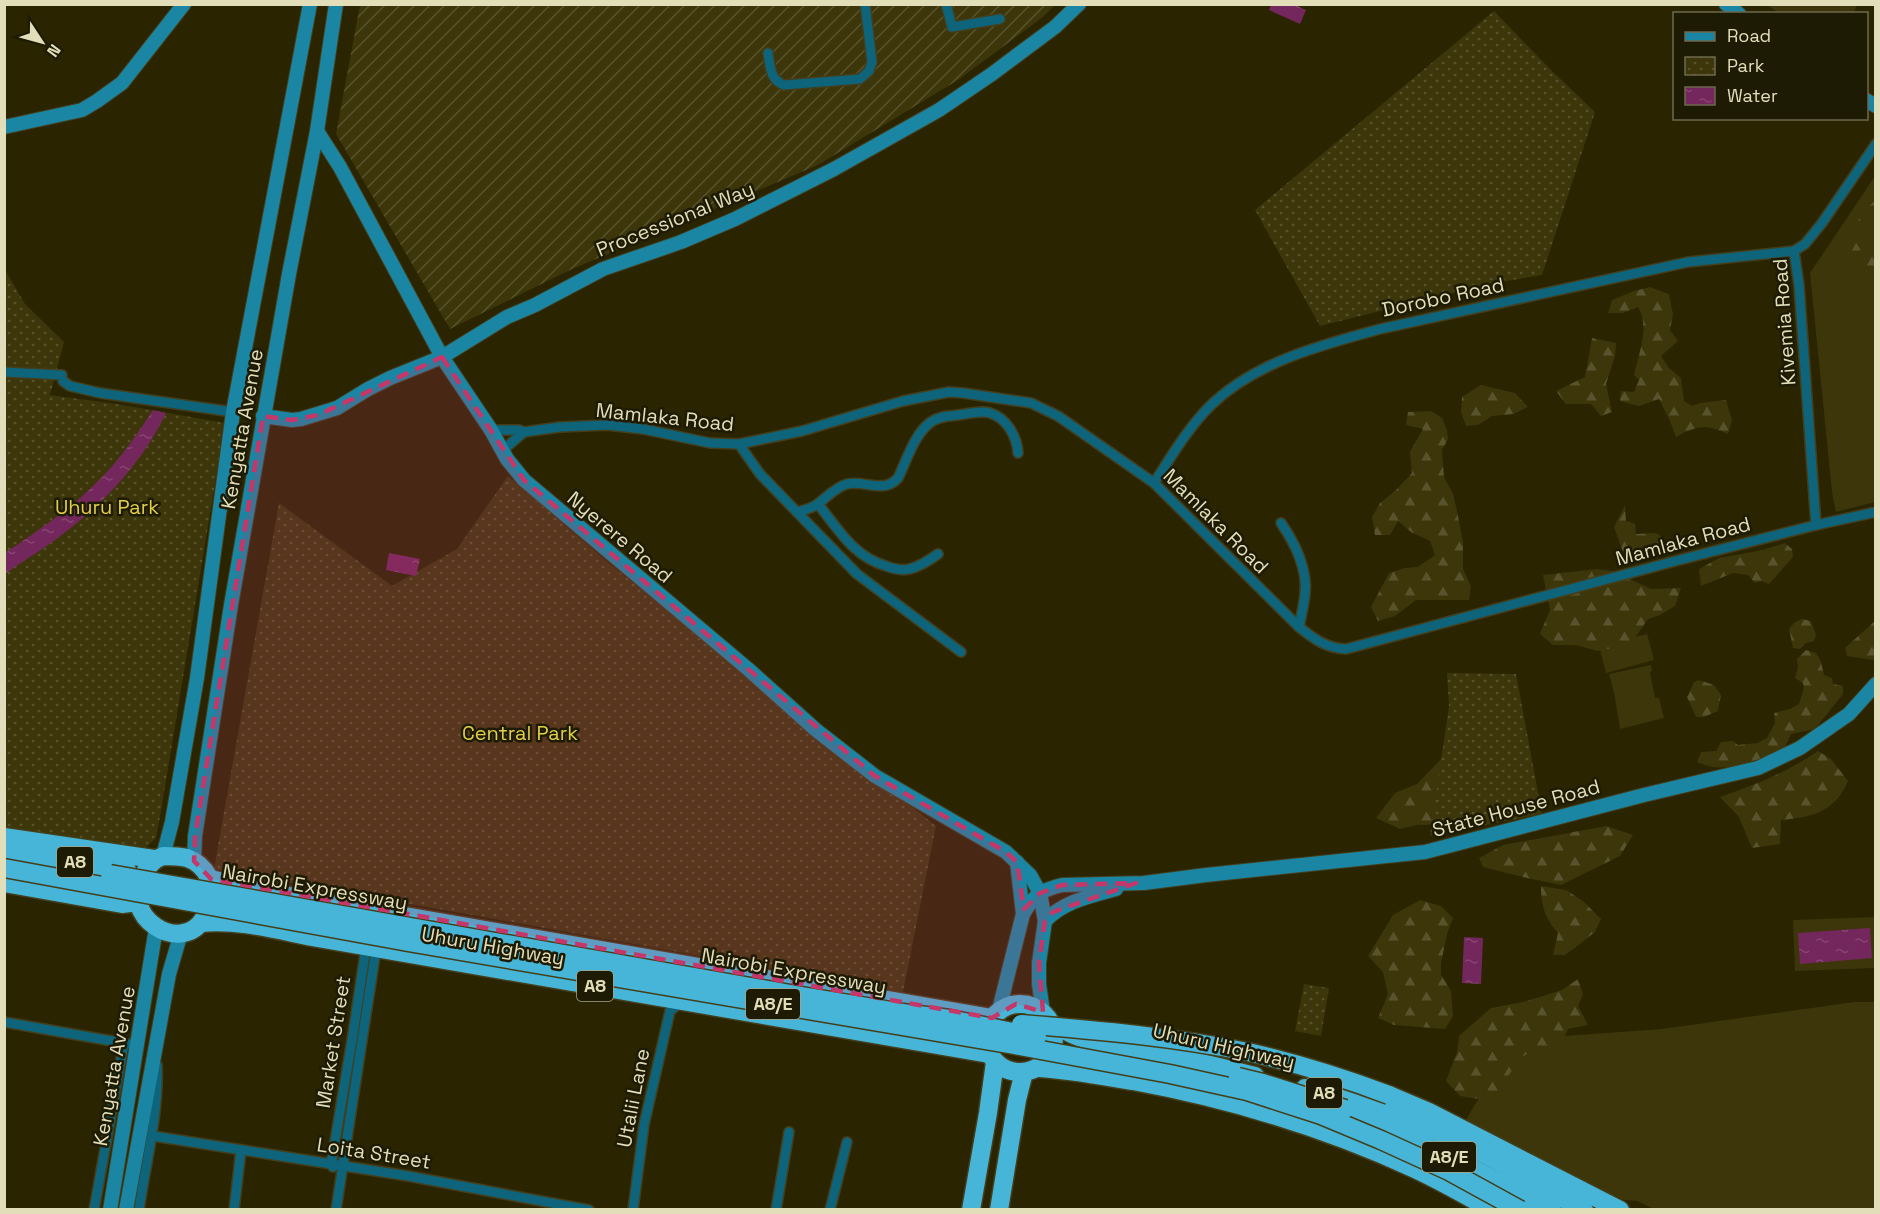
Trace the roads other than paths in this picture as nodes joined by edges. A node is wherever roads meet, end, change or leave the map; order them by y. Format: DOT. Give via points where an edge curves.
graph roads {
  1 [pos="174,4"];
  2 [pos="184,4"];
  3 [pos="310,4"];
  4 [pos="336,4"];
  5 [pos="865,4"];
  6 [pos="946,4"];
  7 [pos="1079,4"];
  8 [pos="1000,19"];
  9 [pos="768,53"];
  10 [pos="4,118"];
  11 [pos="4,128"];
  12 [pos="317,131"];
  13 [pos="1875,144"];
  14 [pos="1794,251"];
  15 [pos="442,357"];
  16 [pos="4,372"];
  17 [pos="233,412"];
  18 [pos="264,416"];
  19 [pos="491,430"];
  20 [pos="525,432"];
  21 [pos="739,444"];
  22 [pos="503,450"];
  23 [pos="1018,453"];
  24 [pos="1154,483"];
  25 [pos="818,504"];
  26 [pos="797,512"];
  27 [pos="1875,512"];
  28 [pos="1281,523"];
  29 [pos="1816,525"];
  30 [pos="938,554"];
  31 [pos="213,561"];
  32 [pos="238,564"];
  33 [pos="1299,627"];
  34 [pos="961,652"];
  35 [pos="1875,684"];
  36 [pos="4,837"];
  37 [pos="4,849"];
  38 [pos="4,857"];
  39 [pos="195,861"];
  40 [pos="155,862"];
  41 [pos="1017,862"];
  42 [pos="4,868"];
  43 [pos="1030,875"];
  44 [pos="211,879"];
  45 [pos="4,883"];
  46 [pos="1136,883"];
  47 [pos="1062,885"];
  48 [pos="1040,892"];
  49 [pos="138,902"];
  50 [pos="1023,914"];
  51 [pos="1045,921"];
  52 [pos="201,923"];
  53 [pos="156,928"];
  54 [pos="181,933"];
  55 [pos="371,947"];
  56 [pos="683,1001"];
  57 [pos="996,1014"];
  58 [pos="1046,1016"];
  59 [pos="950,1019"];
  60 [pos="4,1022"];
  61 [pos="130,1044"];
  62 [pos="156,1048"];
  63 [pos="992,1058"];
  64 [pos="1031,1070"];
  65 [pos="789,1132"];
  66 [pos="153,1136"];
  67 [pos="847,1142"];
  68 [pos="241,1150"];
  69 [pos="331,1165"];
  70 [pos="342,1171"];
  71 [pos="1509,1208"];
  72 [pos="94,1209"];
  73 [pos="110,1209"];
  74 [pos="126,1209"];
  75 [pos="139,1209"];
  76 [pos="234,1209"];
  77 [pos="336,1209"];
  78 [pos="590,1209"];
  79 [pos="633,1209"];
  80 [pos="776,1209"];
  81 [pos="830,1209"];
  82 [pos="971,1209"];
  83 [pos="999,1209"];
  84 [pos="1552,1209"];
  85 [pos="1584,1209"];
  86 [pos="1620,1209"];
  1 -- 10 [label="street" via="113,80 95,93 51,110"];
  2 -- 11 [label="street" via="122,83 97,101 82,110"];
  3 -- 17 [label="street, Kenyatta Avenue"];
  4 -- 12 [label="street, Kenyatta Avenue"];
  5 -- 9 [label="street" via="872,62 860,79 784,85 774,78"];
  6 -- 8 [label="street" via="952,27"];
  7 -- 15 [label="street, Processional Way" via="1055,27 939,110 834,170 735,219 603,269 507,317"];
  12 -- 15 [label="street, Nyerere Road"];
  12 -- 18 [label="street, Kenyatta Avenue"];
  13 -- 14 [label="street, Kivemia Road" via="1822,223"];
  14 -- 24 [label="street, Dorobo Road" via="1688,262 1333,342 1273,364 1225,393 1199,418"];
  14 -- 29 [label="street, Kivemia Road"];
  15 -- 18 [label="street, Processional Way" via="390,378 318,415 292,420"];
  15 -- 19 [label="street, Nyerere Road"];
  16 -- 17 [label="street" via="63,378 70,386 100,393"];
  17 -- 31 [label="street, Kenyatta Avenue"];
  18 -- 32 [label="street, Kenyatta Avenue"];
  19 -- 20 [label="street, Mamlaka Road"];
  19 -- 22 [label="street, Nyerere Road"];
  20 -- 21 [label="street, Mamlaka Road" via="607,425 710,443"];
  20 -- 22 [label="street"];
  21 -- 24 [label="street, Mamlaka Road" via="802,431 920,397 963,393 1042,407"];
  21 -- 26 [label="street" via="760,474"];
  22 -- 41 [label="street, Nyerere Road" via="524,480 816,730 875,776"];
  23 -- 25 [label="street" via="1016,436 993,414 942,417 919,434 893,483 845,484"];
  24 -- 33 [label="street, Mamlaka Road"];
  25 -- 26 [label="street"];
  25 -- 30 [label="street" via="851,546 880,564 910,569"];
  26 -- 34 [label="street" via="857,574"];
  27 -- 29 [label="street, Mamlaka Road"];
  28 -- 33 [label="street" via="1293,541 1304,576 1306,593"];
  29 -- 33 [label="street, Mamlaka Road" via="1346,649 1319,643"];
  31 -- 32 [label="street"];
  31 -- 40 [label="street, Kenyatta Avenue" via="172,822"];
  32 -- 39 [label="street, Kenyatta Avenue" via="195,836"];
  35 -- 46 [label="street, State House Road" via="1849,714 1800,748 1758,768 1425,852"];
  36 -- 40 [label="highway"];
  37 -- 40 [label="highway, A8" via="114,870"];
  38 -- 59 [label="highway, Nairobi Expressway / A8/E, bridge"];
  39 -- 40 [label="highway, A8" via="177,856"];
  39 -- 44 [label="highway"];
  40 -- 49 [label="highway" via="140,879"];
  41 -- 43 [label="street, Nyerere Road"];
  41 -- 50 [label="street"];
  42 -- 71 [label="highway, Nairobi Expressway / A8/E, bridge" via="1170,1074 1321,1115 1449,1171"];
  43 -- 47 [label="street"];
  43 -- 48 [label="street, Nyerere Road"];
  44 -- 52 [label="highway" via="212,905"];
  44 -- 57 [label="highway, Uhuru Highway / A8" via="249,889"];
  45 -- 49 [label="highway, A8" via="122,904"];
  46 -- 47 [label="street, State House Road"];
  46 -- 51 [label="street, State House Road" via="1063,906"];
  47 -- 48 [label="street, State House Road"];
  48 -- 50 [label="street"];
  48 -- 51 [label="street"];
  49 -- 53 [label="highway" via="141,913"];
  50 -- 57 [label="street"];
  51 -- 58 [label="street" via="1039,984"];
  52 -- 54 [label="highway, A8"];
  52 -- 55 [label="highway, Uhuru Highway / A8" via="235,923"];
  53 -- 54 [label="highway"];
  53 -- 61 [label="street, Kenyatta Avenue"];
  54 -- 62 [label="street, Kenyatta Avenue" via="169,974"];
  55 -- 56 [label="highway, Uhuru Highway / A8"];
  55 -- 69 [label="street, Market Street" via="365,954"];
  55 -- 70 [label="street, Market Street" via="375,956"];
  56 -- 63 [label="highway, Uhuru Highway / A8"];
  56 -- 79 [label="street, Utalii Lane" via="670,1011 644,1125"];
  57 -- 58 [label="highway, A8" via="1017,1004 1035,1006"];
  57 -- 63 [label="highway" via="986,1036"];
  58 -- 64 [label="highway" via="1054,1031 1051,1053"];
  58 -- 85 [label="highway, Uhuru Highway / A8" via="1071,1034 1354,1101 1433,1130"];
  59 -- 84 [label="highway, Nairobi Expressway / A8/E, bridge" via="1263,1083 1369,1119"];
  59 -- 86 [label="highway, bridge" via="1184,1042 1249,1053 1357,1083 1429,1112"];
  60 -- 61 [label="street"];
  61 -- 72 [label="street, Kenyatta Avenue"];
  61 -- 73 [label="street, Kenyatta Avenue"];
  62 -- 66 [label="street, Kenyatta Avenue" via="158,1086"];
  62 -- 74 [label="street, Kenyatta Avenue"];
  63 -- 64 [label="highway, A8" via="1004,1069"];
  63 -- 82 [label="highway" via="988,1113"];
  64 -- 71 [label="highway, A8" via="1059,1069 1226,1102 1342,1138"];
  64 -- 83 [label="highway" via="1017,1100"];
  65 -- 80 [label="street"];
  66 -- 68 [label="street, Loita Street"];
  66 -- 75 [label="street, Kenyatta Avenue"];
  67 -- 81 [label="street"];
  68 -- 69 [label="street, Loita Street"];
  68 -- 76 [label="street"];
  69 -- 70 [label="street"];
  70 -- 77 [label="street, Market Street"];
  70 -- 78 [label="street, Loita Street" via="487,1189"];
}
